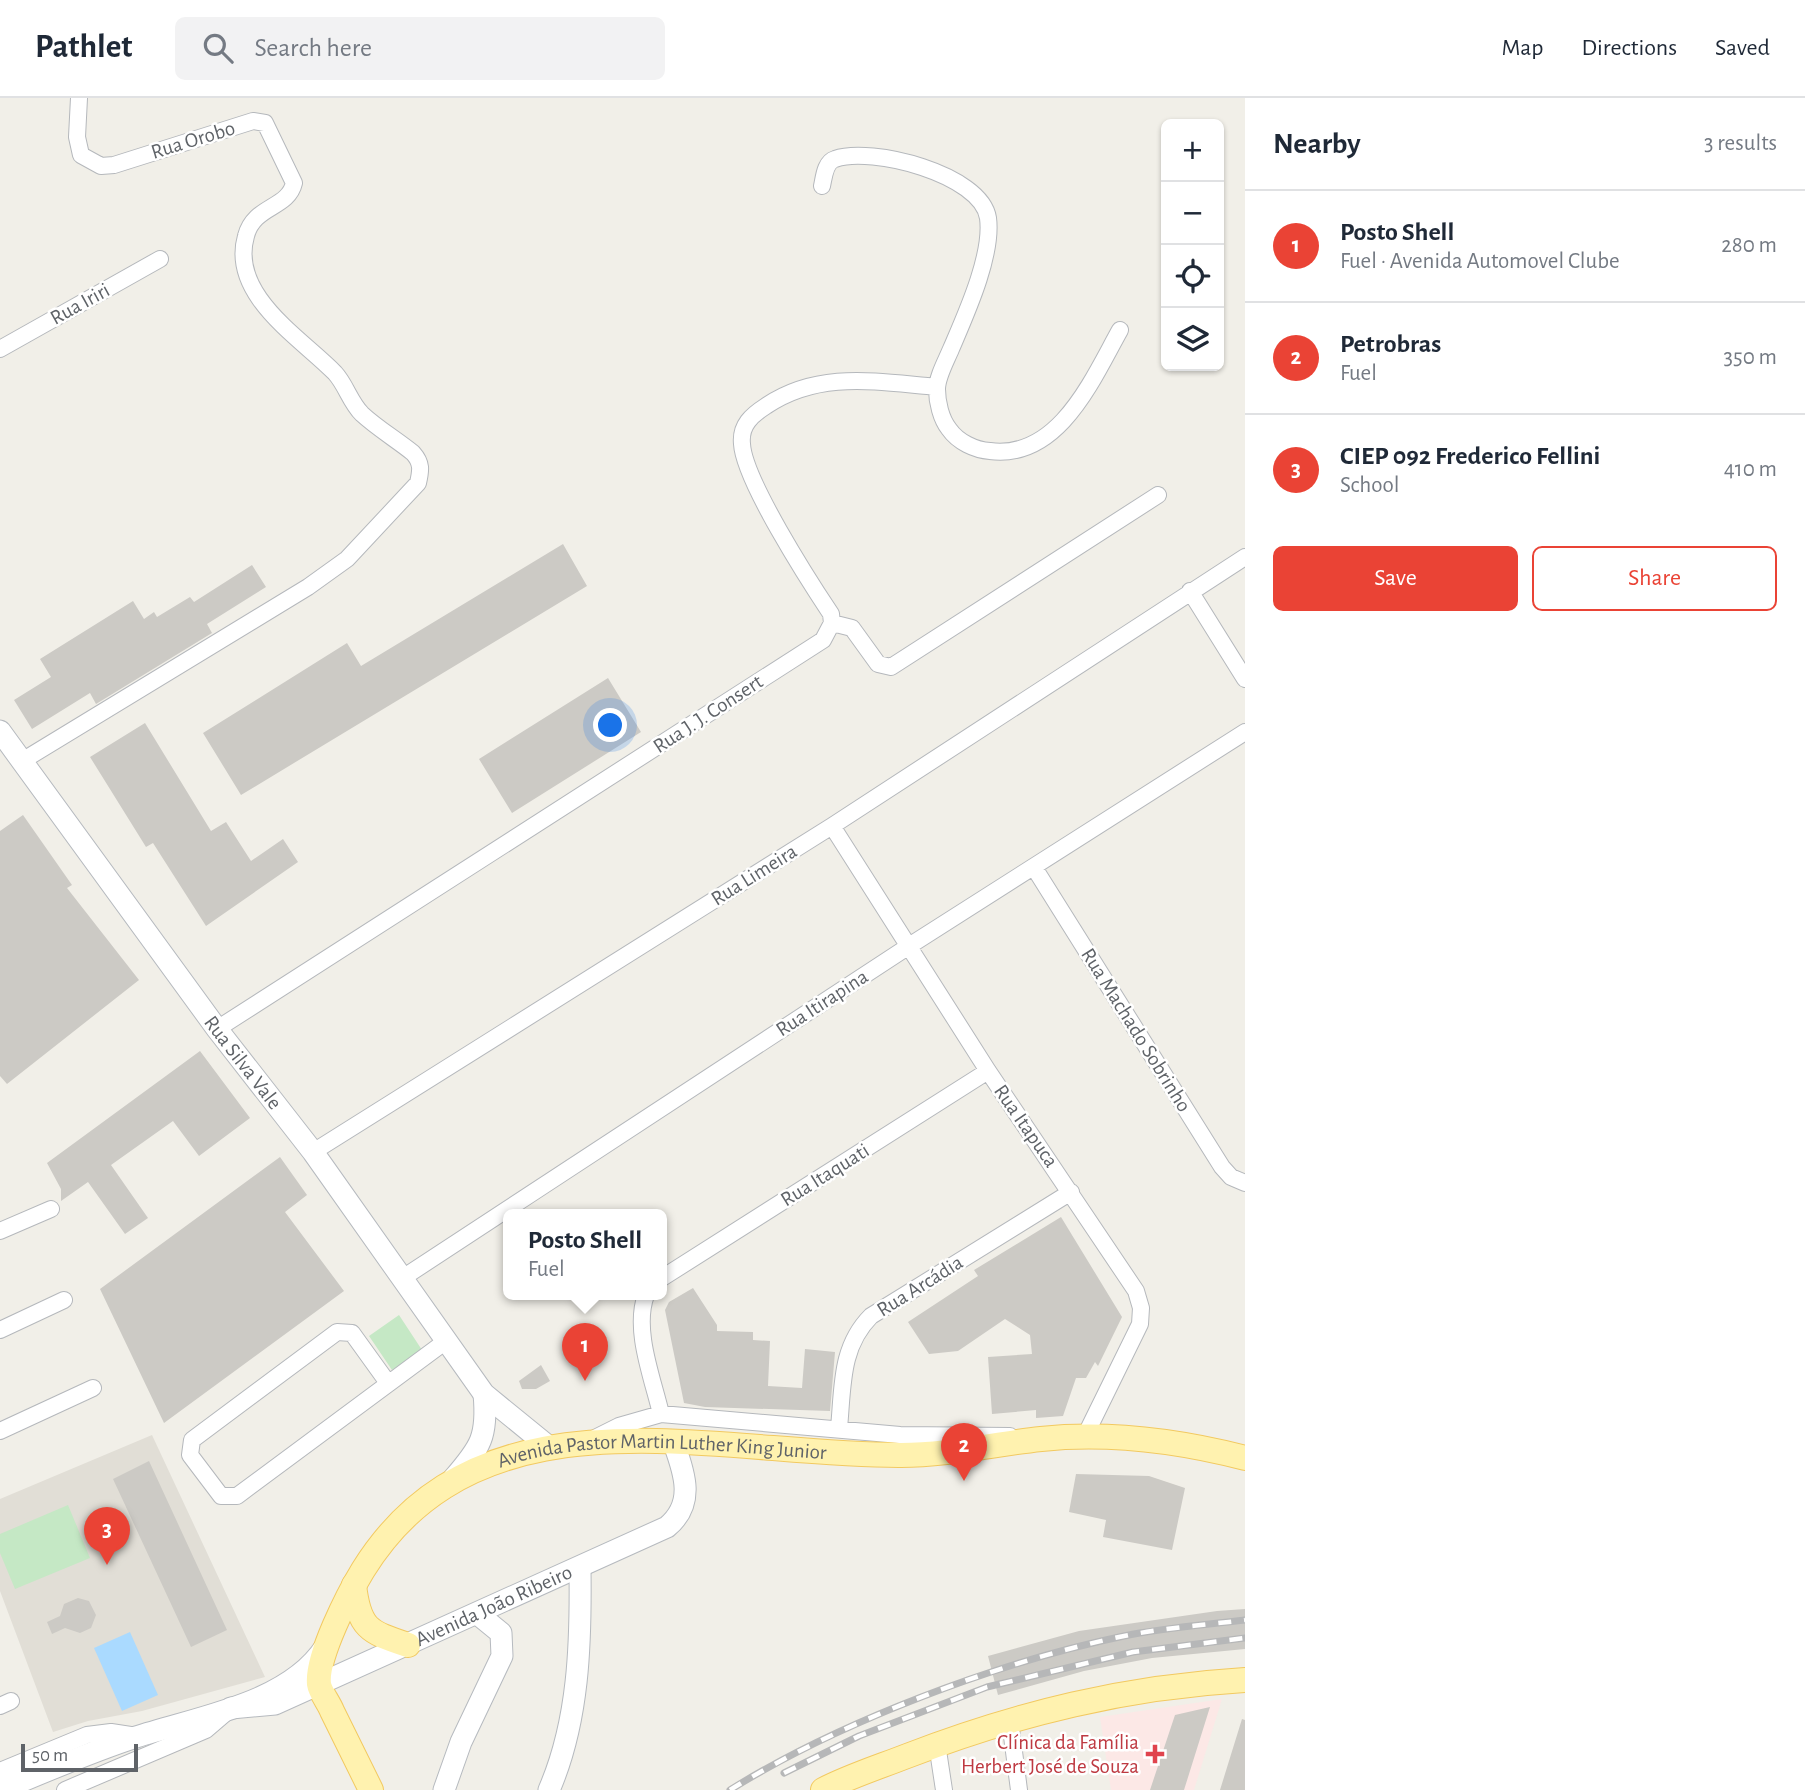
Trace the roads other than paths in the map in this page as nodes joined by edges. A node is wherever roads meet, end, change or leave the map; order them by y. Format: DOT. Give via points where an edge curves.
graph roads {
  1 [pos="79,98"];
  2 [pos="822,186"];
  3 [pos="160,259"];
  4 [pos="1120,330"];
  5 [pos="0,349"];
  6 [pos="937,387"];
  7 [pos="1158,495"];
  8 [pos="1245,557"];
  9 [pos="1190,591"];
  10 [pos="832,624"];
  11 [pos="1245,679"];
  12 [pos="0,731"];
  13 [pos="1245,732"];
  14 [pos="22,761"];
  15 [pos="832,826"];
  16 [pos="1035,869"];
  17 [pos="909,946"];
  18 [pos="217,1029"];
  19 [pos="988,1071"];
  20 [pos="313,1152"];
  21 [pos="1245,1183"];
  22 [pos="1071,1192"];
  23 [pos="51,1209"];
  24 [pos="508,1209"];
  25 [pos="503,1212"];
  26 [pos="0,1231"];
  27 [pos="667,1275"];
  28 [pos="401,1279"];
  29 [pos="64,1300"];
  30 [pos="645,1300"];
  31 [pos="0,1330"];
  32 [pos="446,1340"];
  33 [pos="388,1383"];
  34 [pos="93,1388"];
  35 [pos="484,1394"];
  36 [pos="661,1414"];
  37 [pos="839,1428"];
  38 [pos="0,1431"];
  39 [pos="1086,1436"];
  40 [pos="1040,1439"];
  41 [pos="586,1443"];
  42 [pos="674,1444"];
  43 [pos="549,1447"];
  44 [pos="1245,1458"];
  45 [pos="453,1479"];
  46 [pos="580,1569"];
  47 [pos="354,1585"];
  48 [pos="478,1615"];
  49 [pos="329,1640"];
  50 [pos="408,1645"];
  51 [pos="1245,1680"];
  52 [pos="319,1684"];
  53 [pos="231,1709"];
  54 [pos="1010,1721"];
  55 [pos="137,1737"];
  56 [pos="937,1744"];
  57 [pos="0,1771"];
  58 [pos="98,1782"];
  59 [pos="864,1782"];
  60 [pos="444,1789"];
  61 [pos="941,1789"];
  62 [pos="1,1790"];
  63 [pos="65,1790"];
  64 [pos="371,1790"];
  65 [pos="549,1790"];
  66 [pos="823,1790"];
  67 [pos="1019,1790"];
  1 -- 14 [label="street, Rua Orobo" via="81,155 101,166 253,121 265,123 294,183 287,197 251,223 243,249 250,282 291,335 338,376 362,413 414,453 419,460 418,483 346,559 309,587"];
  2 -- 6 [label="street" via="829,164 836,158 874,159 948,176 970,189 984,206 987,240 980,270"];
  3 -- 5 [label="street, Rua Iriri"];
  4 -- 6 [label="street" via="1079,405 1051,432 1019,449 1000,453 964,442 950,431 941,415"];
  6 -- 10 [label="street" via="832,379 788,393 750,416 744,428 741,444 747,464 831,614"];
  7 -- 10 [label="street" via="891,667 878,664 852,628"];
  8 -- 9 [label="street, Rua Limeira"];
  9 -- 11 [label="street"];
  9 -- 15 [label="street, Rua Limeira"];
  10 -- 18 [label="street, Rua J. J. Consert" via="823,639"];
  12 -- 14 [label="main road, Rua Silva Vale"];
  13 -- 16 [label="street, Rua Itirapina"];
  14 -- 18 [label="main road, Rua Silva Vale"];
  15 -- 17 [label="street, Rua Itapuca"];
  15 -- 20 [label="street, Rua Limeira"];
  16 -- 17 [label="street, Rua Itirapina"];
  16 -- 21 [label="street, Rua Machado Sobrinho" via="1222,1167"];
  17 -- 19 [label="street, Rua Itapuca"];
  17 -- 24 [label="street, Rua Itirapina"];
  18 -- 20 [label="main road, Rua Silva Vale"];
  19 -- 22 [label="street, Rua Itapuca"];
  19 -- 27 [label="street, Rua Itaquati"];
  20 -- 28 [label="main road, Rua Silva Vale"];
  22 -- 37 [label="street, Rua Arcádia" via="871,1316 856,1331 847,1350"];
  22 -- 39 [label="street, Rua Itapuca" via="1136,1291 1141,1308 1135,1336"];
  23 -- 26 [label="street"];
  25 -- 28 [label="street, Rua Itirapina"];
  28 -- 32 [label="main road, Rua Silva Vale"];
  29 -- 31 [label="street"];
  30 -- 36 [label="street" via="642,1329"];
  32 -- 33 [label="street"];
  32 -- 35 [label="main road, Rua Silva Vale"];
  33 -- 33 [label="street" via="231,1498 221,1496 190,1455 192,1440 337,1332 352,1334"];
  34 -- 38 [label="street"];
  35 -- 43 [label="main road, Rua Silva Vale"];
  35 -- 45 [label="main road" via="486,1418 480,1447"];
  36 -- 37 [label="street"];
  36 -- 41 [label="street" via="619,1426"];
  37 -- 40 [label="street"];
  39 -- 40 [label="main road, Avenida Pastor Martin Luther King Junior"];
  39 -- 44 [label="main road, Avenida Pastor Martin Luther King Junior" via="1153,1440"];
  40 -- 42 [label="main road, Avenida Pastor Martin Luther King Junior" via="901,1455"];
  41 -- 42 [label="main road, Avenida Pastor Martin Luther King Junior"];
  41 -- 43 [label="main road, Avenida Pastor Martin Luther King Junior"];
  42 -- 46 [label="main road, Avenida João Ribeiro" via="687,1490 678,1518"];
  43 -- 45 [label="main road, Avenida Pastor Martin Luther King Junior" via="508,1456"];
  45 -- 47 [label="main road, Avenida Pastor Martin Luther King Junior" via="389,1532"];
  46 -- 48 [label="main road, Avenida João Ribeiro"];
  46 -- 65 [label="main road" via="581,1624 569,1728"];
  47 -- 49 [label="main road, Avenida Pastor Martin Luther King Junior"];
  47 -- 50 [label="main road" via="356,1606 365,1625"];
  48 -- 50 [label="main road, Avenida João Ribeiro"];
  48 -- 60 [label="main road" via="501,1633 502,1656"];
  49 -- 52 [label="main road, Avenida Pastor Martin Luther King Junior"];
  49 -- 53 [label="main road, Avenida João Ribeiro" via="297,1677"];
  50 -- 52 [label="main road, Avenida João Ribeiro"];
  51 -- 54 [label="main road" via="1130,1691 1059,1705"];
  52 -- 53 [label="main road, Avenida João Ribeiro" via="275,1704"];
  52 -- 64 [label="main road"];
  53 -- 55 [label="main road, Avenida João Ribeiro"];
  53 -- 58 [label="street, Avenida João Ribeiro" via="206,1730"];
  54 -- 56 [label="main road"];
  54 -- 67 [label="street"];
  55 -- 57 [label="street" via="111,1732 87,1735"];
  55 -- 62 [label="main road, Avenida João Ribeiro"];
  56 -- 59 [label="main road"];
  56 -- 61 [label="street"];
  58 -- 63 [label="street, Avenida João Ribeiro"];
  59 -- 66 [label="main road"];
}
